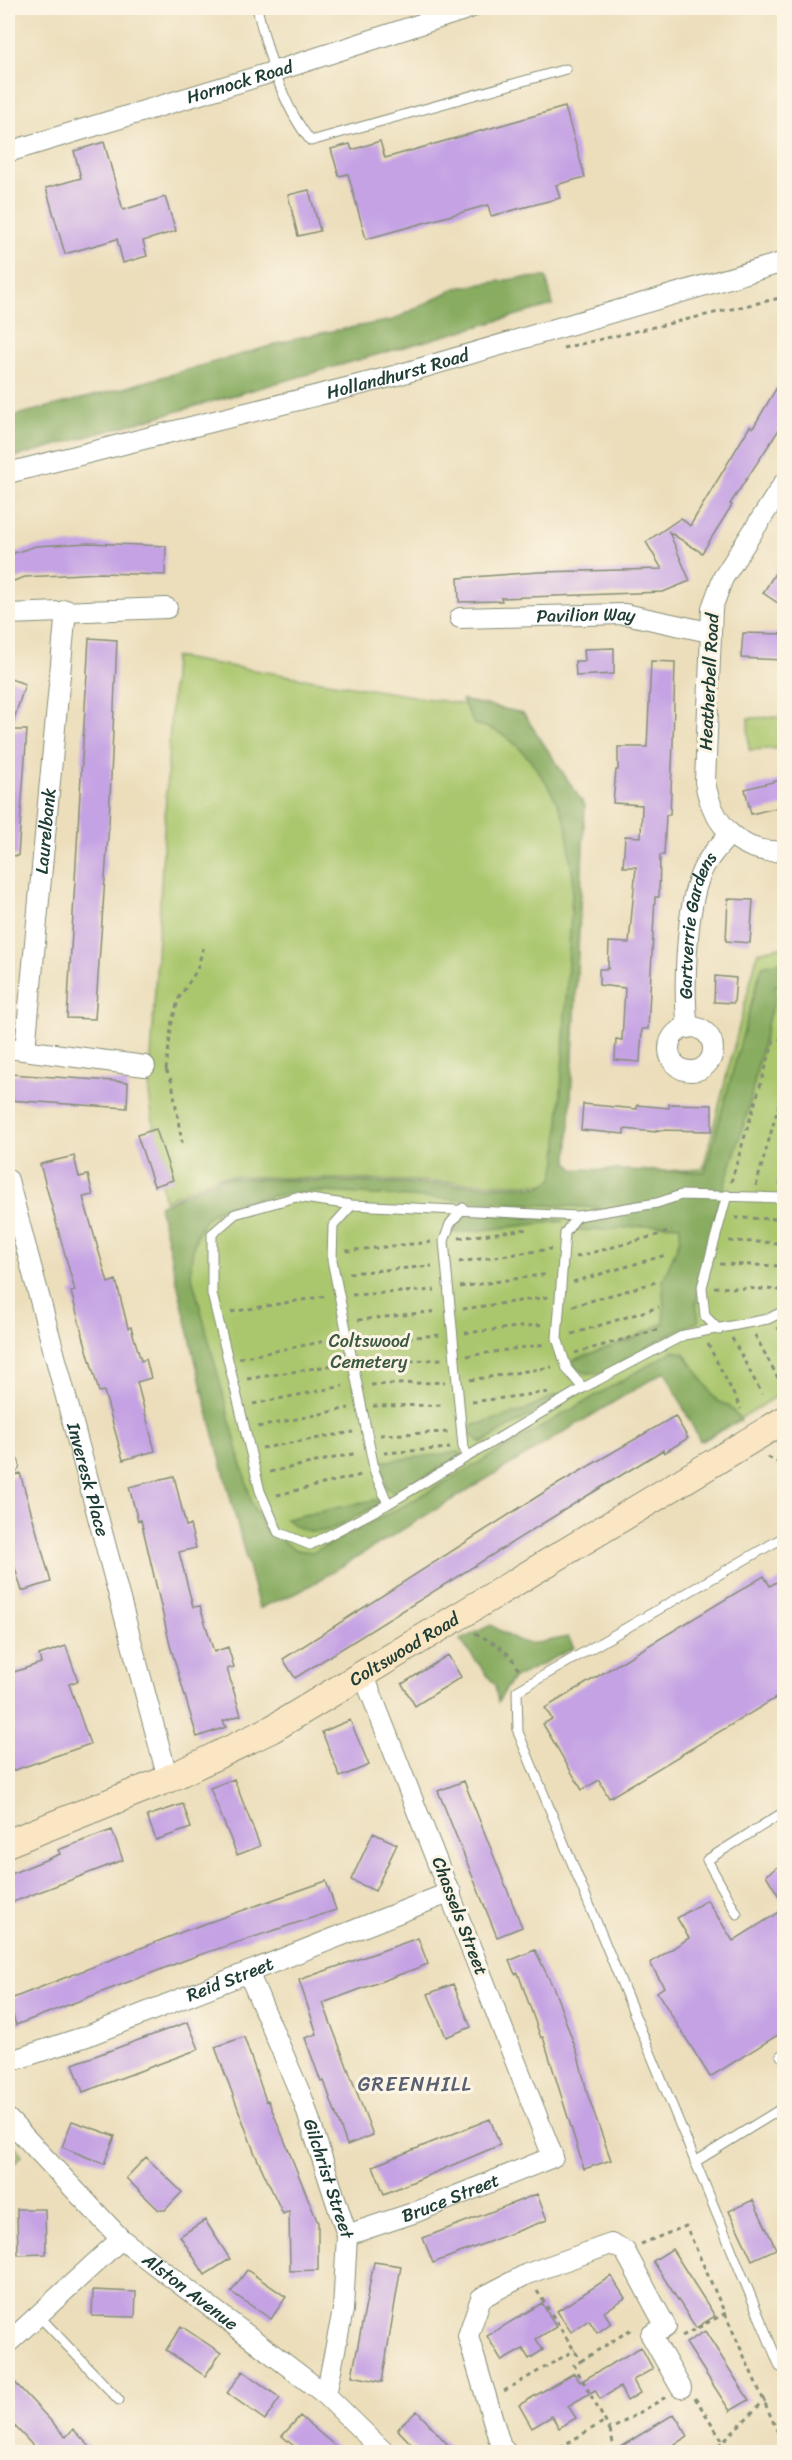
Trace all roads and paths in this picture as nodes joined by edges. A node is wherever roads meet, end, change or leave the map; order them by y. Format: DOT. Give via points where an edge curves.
graph roads {
  1 [pos="257,8"];
  2 [pos="470,8"];
  3 [pos="566,69"];
  4 [pos="276,71"];
  5 [pos="8,152"];
  6 [pos="784,262"];
  7 [pos="784,297"];
  8 [pos="552,351"];
  9 [pos="8,473"];
  10 [pos="784,483"];
  11 [pos="167,608"];
  12 [pos="66,610"];
  13 [pos="8,614"];
  14 [pos="460,618"];
  15 [pos="709,632"];
  16 [pos="730,834"];
  17 [pos="784,851"];
  18 [pos="204,948"];
  19 [pos="688,1028"];
  20 [pos="784,1039"];
  21 [pos="16,1049"];
  22 [pos="145,1066"];
  23 [pos="166,1070"];
  24 [pos="784,1086"];
  25 [pos="182,1143"];
  26 [pos="8,1180"];
  27 [pos="727,1195"];
  28 [pos="753,1196"];
  29 [pos="784,1198"];
  30 [pos="352,1205"];
  31 [pos="463,1208"];
  32 [pos="577,1215"];
  33 [pos="721,1218"];
  34 [pos="784,1219"];
  35 [pos="672,1230"];
  36 [pos="716,1240"];
  37 [pos="784,1243"];
  38 [pos="666,1255"];
  39 [pos="563,1261"];
  40 [pos="709,1264"];
  41 [pos="784,1266"];
  42 [pos="562,1272"];
  43 [pos="660,1281"];
  44 [pos="561,1285"];
  45 [pos="702,1287"];
  46 [pos="448,1289"];
  47 [pos="784,1290"];
  48 [pos="339,1295"];
  49 [pos="559,1310"];
  50 [pos="784,1311"];
  51 [pos="217,1315"];
  52 [pos="558,1322"];
  53 [pos="749,1323"];
  54 [pos="657,1329"];
  55 [pos="723,1329"];
  56 [pos="702,1332"];
  57 [pos="452,1334"];
  58 [pos="349,1342"];
  59 [pos="563,1356"];
  60 [pos="228,1360"];
  61 [pos="778,1378"];
  62 [pos="457,1382"];
  63 [pos="358,1386"];
  64 [pos="583,1388"];
  65 [pos="762,1394"];
  66 [pos="239,1406"];
  67 [pos="361,1406"];
  68 [pos="741,1409"];
  69 [pos="784,1420"];
  70 [pos="245,1429"];
  71 [pos="466,1451"];
  72 [pos="371,1454"];
  73 [pos="375,1473"];
  74 [pos="256,1475"];
  75 [pos="263,1498"];
  76 [pos="388,1504"];
  77 [pos="784,1537"];
  78 [pos="454,1621"];
  79 [pos="364,1676"];
  80 [pos="527,1685"];
  81 [pos="168,1779"];
  82 [pos="784,1812"];
  83 [pos="8,1844"];
  84 [pos="451,1892"];
  85 [pos="737,1914"];
  86 [pos="248,1972"];
  87 [pos="8,2062"];
  88 [pos="784,2107"];
  89 [pos="8,2119"];
  90 [pos="553,2157"];
  91 [pos="695,2162"];
  92 [pos="346,2235"];
  93 [pos="121,2239"];
  94 [pos="625,2251"];
  95 [pos="527,2274"];
  96 [pos="38,2315"];
  97 [pos="8,2343"];
  98 [pos="575,2350"];
  99 [pos="784,2367"];
  100 [pos="681,2388"];
  101 [pos="326,2395"];
  102 [pos="119,2400"];
  103 [pos="765,2400"];
  104 [pos="486,2401"];
  105 [pos="605,2421"];
  106 [pos="610,2430"];
  107 [pos="723,2441"];
  108 [pos="784,2446"];
  109 [pos="501,2451"];
  110 [pos="384,2452"];
  111 [pos="552,2452"];
  112 [pos="618,2452"];
  113 [pos="712,2452"];
  1 -- 4 [label="lane"];
  2 -- 4 [label="street, Hornock Road"];
  3 -- 4 [label="lane" via="311,141 296,123"];
  4 -- 5 [label="street, Hornock Road"];
  6 -- 9 [label="street, Hollandhurst Road" via="394,376"];
  7 -- 8 [label="path"];
  10 -- 15 [label="street, Heatherbell Road" via="723,578 712,608"];
  11 -- 12 [label="street"];
  12 -- 13 [label="street"];
  12 -- 21 [label="street, Laurelbank"];
  14 -- 15 [label="street, Pavilion Way" via="625,614"];
  15 -- 16 [label="street, Heatherbell Road" via="705,782 708,803"];
  16 -- 17 [label="street, Heatherbell Road" via="753,848"];
  16 -- 19 [label="street, Gartverrie Gardens" via="702,870 692,900"];
  18 -- 23 [label="path" via="197,970 179,998"];
  20 -- 27 [label="path" via="774,1040"];
  21 -- 22 [label="street"];
  22 -- 23 [label="path"];
  23 -- 25 [label="path" via="172,1082"];
  24 -- 28 [label="path"];
  26 -- 81 [label="street, Inveresk Place"];
  27 -- 28 [label="lane"];
  27 -- 32 [label="lane" via="681,1195 657,1203"];
  27 -- 33 [label="lane"];
  28 -- 29 [label="lane"];
  30 -- 31 [label="lane"];
  30 -- 48 [label="lane" via="333,1226 332,1260"];
  30 -- 51 [label="lane" via="296,1197 235,1214 212,1234 212,1294"];
  31 -- 32 [label="lane"];
  31 -- 46 [label="lane" via="450,1224 444,1241"];
  32 -- 39 [label="lane" via="565,1233"];
  33 -- 34 [label="path"];
  33 -- 36 [label="lane"];
  35 -- 39 [label="path"];
  36 -- 37 [label="path"];
  36 -- 40 [label="lane"];
  38 -- 44 [label="path"];
  39 -- 42 [label="lane"];
  40 -- 41 [label="path"];
  40 -- 45 [label="lane"];
  42 -- 44 [label="lane"];
  42 -- 46 [label="path"];
  43 -- 49 [label="path"];
  44 -- 49 [label="lane"];
  45 -- 47 [label="path"];
  45 -- 55 [label="lane" via="705,1316"];
  46 -- 48 [label="path"];
  46 -- 57 [label="lane"];
  48 -- 51 [label="path"];
  48 -- 58 [label="lane"];
  49 -- 52 [label="lane"];
  50 -- 53 [label="lane"];
  51 -- 60 [label="lane"];
  52 -- 57 [label="path"];
  52 -- 59 [label="lane" via="557,1338"];
  53 -- 55 [label="lane"];
  53 -- 61 [label="path"];
  54 -- 59 [label="path"];
  55 -- 56 [label="lane"];
  55 -- 65 [label="path"];
  56 -- 64 [label="lane" via="684,1335"];
  56 -- 68 [label="path"];
  57 -- 58 [label="path"];
  57 -- 62 [label="lane"];
  58 -- 60 [label="path" via="338,1339"];
  58 -- 63 [label="lane"];
  59 -- 62 [label="path" via="555,1366"];
  59 -- 64 [label="lane" via="567,1370"];
  60 -- 66 [label="lane"];
  62 -- 63 [label="path"];
  62 -- 71 [label="lane"];
  63 -- 66 [label="path"];
  63 -- 67 [label="lane"];
  64 -- 71 [label="lane"];
  66 -- 70 [label="lane"];
  67 -- 70 [label="path"];
  67 -- 72 [label="lane"];
  69 -- 78 [label="main road, Coltswood Road"];
  70 -- 74 [label="lane"];
  71 -- 72 [label="path"];
  71 -- 76 [label="lane"];
  72 -- 73 [label="lane"];
  72 -- 74 [label="path"];
  73 -- 75 [label="path"];
  73 -- 76 [label="lane"];
  74 -- 75 [label="lane"];
  75 -- 76 [label="lane" via="278,1532 310,1545"];
  77 -- 80 [label="lane"];
  78 -- 79 [label="main road, Coltswood Road"];
  78 -- 80 [label="path" via="506,1650"];
  79 -- 81 [label="main road, Coltswood Road" via="272,1729"];
  79 -- 84 [label="street, Chassels Street"];
  80 -- 91 [label="lane" via="517,1691 518,1732"];
  81 -- 83 [label="main road, Coltswood Road"];
  82 -- 85 [label="lane" via="707,1860"];
  84 -- 86 [label="street, Reid Street"];
  84 -- 90 [label="street, Chassels Street"];
  86 -- 87 [label="street, Reid Street" via="87,2036"];
  86 -- 92 [label="street, Gilchrist Street" via="303,2100"];
  88 -- 91 [label="lane"];
  89 -- 93 [label="street, Alston Avenue"];
  90 -- 92 [label="street, Bruce Street" via="416,2212"];
  91 -- 99 [label="lane" via="780,2367"];
  92 -- 101 [label="street, Gilchrist Street" via="343,2310"];
  93 -- 96 [label="street"];
  93 -- 101 [label="street, Alston Avenue"];
  94 -- 95 [label="street" via="611,2244"];
  94 -- 100 [label="street" via="666,2327 651,2335"];
  94 -- 103 [label="path" via="686,2226"];
  95 -- 98 [label="path"];
  95 -- 104 [label="street" via="481,2298 468,2336"];
  96 -- 97 [label="street"];
  96 -- 102 [label="lane"];
  98 -- 104 [label="path"];
  98 -- 105 [label="path" via="581,2361 574,2366"];
  100 -- 106 [label="path"];
  100 -- 107 [label="path" via="686,2385"];
  101 -- 110 [label="street, Alston Avenue"];
  103 -- 107 [label="path"];
  103 -- 108 [label="path"];
  104 -- 109 [label="street"];
  105 -- 106 [label="path"];
  105 -- 111 [label="path"];
  106 -- 112 [label="path"];
  107 -- 113 [label="path"];
}
